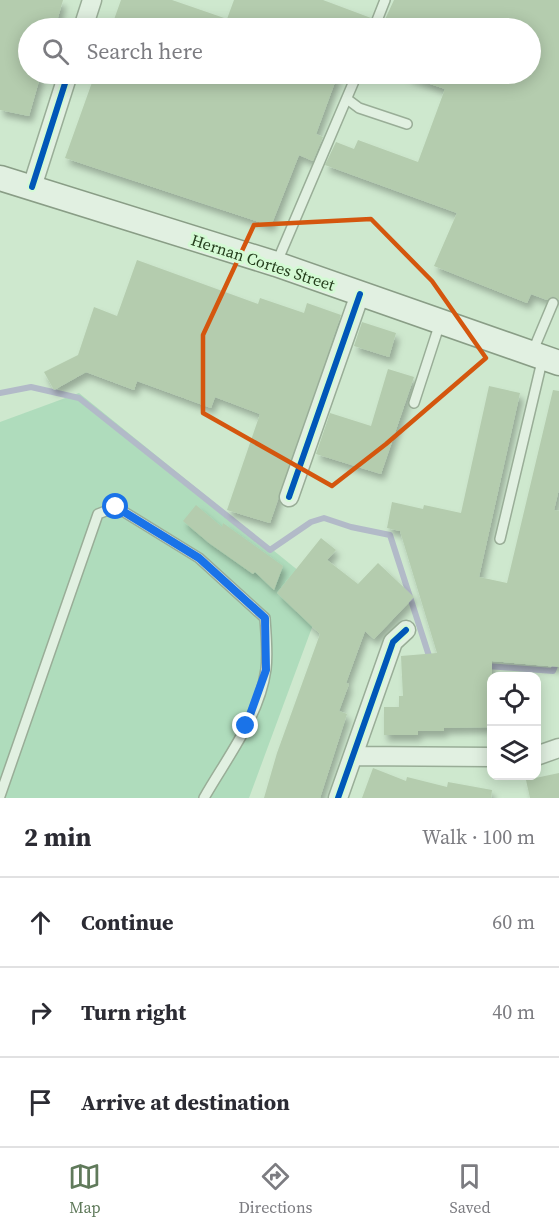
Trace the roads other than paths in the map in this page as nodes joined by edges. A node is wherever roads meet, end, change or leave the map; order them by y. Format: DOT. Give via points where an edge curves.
graph roads {
  1 [pos="92,0"];
  2 [pos="385,0"];
  3 [pos="86,18"];
  4 [pos="378,18"];
  5 [pos="65,84"];
  6 [pos="353,84"];
  7 [pos="347,99"];
  8 [pos="407,124"];
  9 [pos="0,178"];
  10 [pos="32,187"];
  11 [pos="276,264"];
  12 [pos="360,294"];
  13 [pos="553,303"];
  14 [pos="440,322"];
  15 [pos="544,358"];
  16 [pos="414,403"];
  17 [pos="289,496"];
  18 [pos="500,539"];
  19 [pos="406,630"];
  20 [pos="559,748"];
  21 [pos="541,755"];
  22 [pos="353,756"];
  23 [pos="487,757"];
  24 [pos="0,796"];
  25 [pos="204,798"];
  26 [pos="338,798"];
  1 -- 3 [label="street"];
  2 -- 4 [label="lane"];
  5 -- 10 [label="street"];
  6 -- 7 [label="lane"];
  7 -- 8 [label="lane" via="359,108"];
  7 -- 11 [label="lane"];
  9 -- 10 [label="main road, Hernan Cortes Street"];
  10 -- 11 [label="main road, Hernan Cortes Street"];
  11 -- 12 [label="main road, Hernan Cortes Street"];
  12 -- 14 [label="main road, Hernan Cortes Street"];
  12 -- 17 [label="street"];
  13 -- 15 [label="lane"];
  14 -- 15 [label="main road, Hernan Cortes Street"];
  14 -- 16 [label="lane"];
  15 -- 18 [label="lane"];
  19 -- 22 [label="street" via="393,642"];
  20 -- 21 [label="street"];
  22 -- 23 [label="street"];
  22 -- 26 [label="street"];
  24 -- 25 [label="lane" via="98,514 116,507 199,558 265,618 266,670 259,696"];
}
